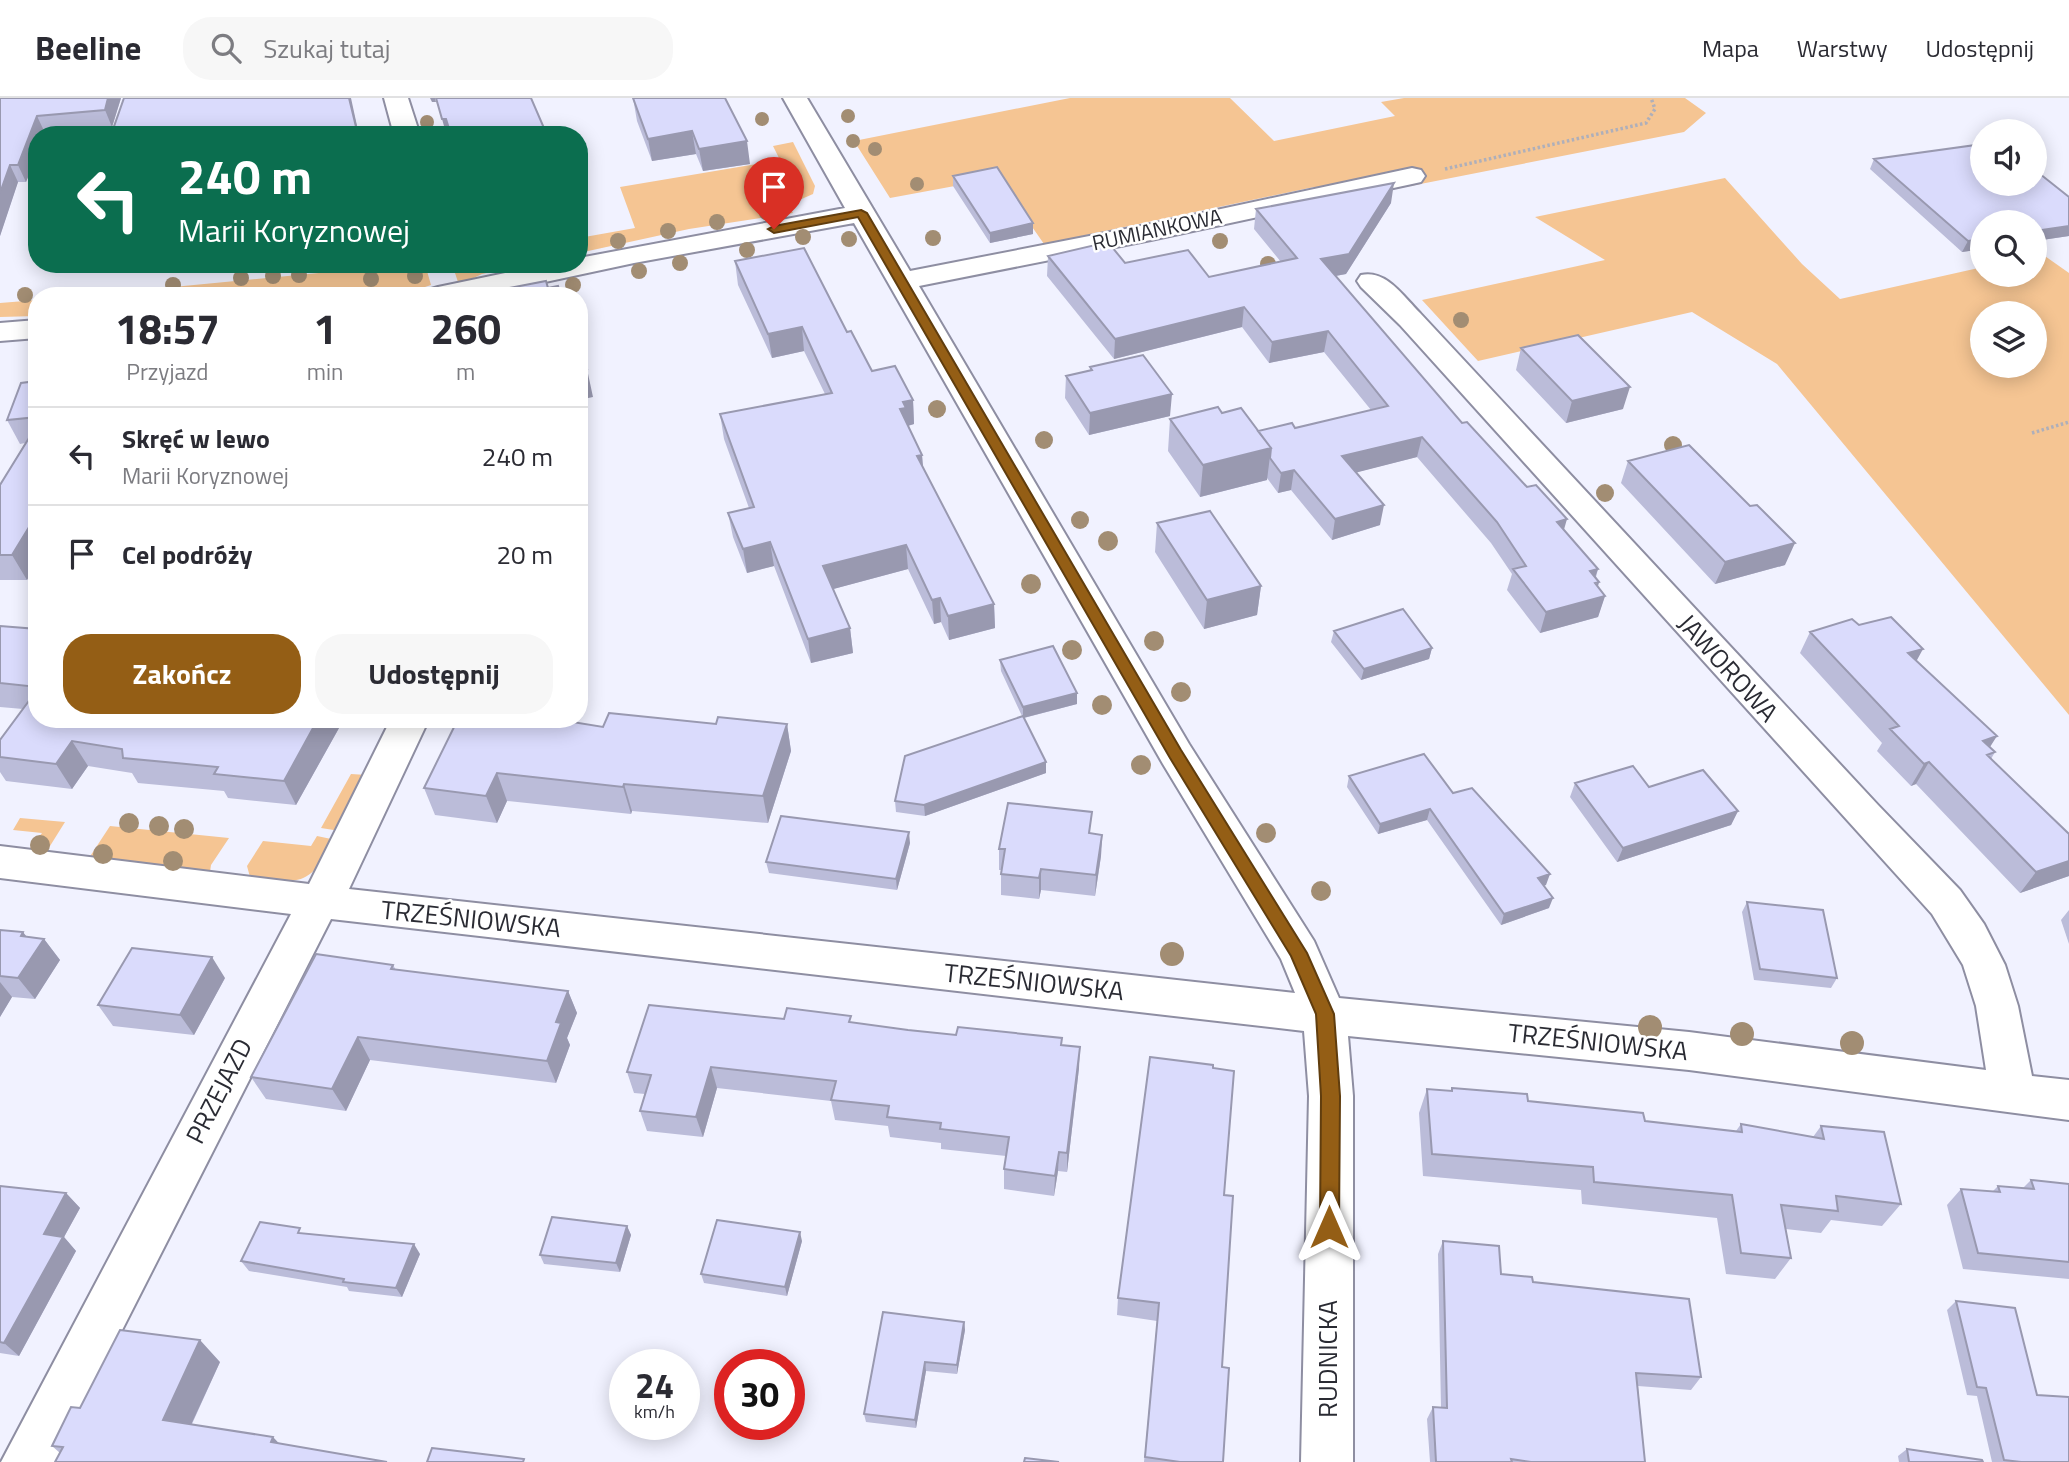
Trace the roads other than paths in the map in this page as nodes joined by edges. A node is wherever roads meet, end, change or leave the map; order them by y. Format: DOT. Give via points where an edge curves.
graph roads {
  1 [pos="396,98"];
  2 [pos="795,98"];
  3 [pos="404,126"];
  4 [pos="1412,176"];
  5 [pos="861,213"];
  6 [pos="588,265"];
  7 [pos="549,273"];
  8 [pos="902,281"];
  9 [pos="1371,281"];
  10 [pos="484,287"];
  11 [pos="28,330"];
  12 [pos="0,332"];
  13 [pos="406,728"];
  14 [pos="0,862"];
  15 [pos="318,901"];
  16 [pos="1325,1014"];
  17 [pos="2013,1094"];
  18 [pos="2069,1100"];
  19 [pos="27,1462"];
  20 [pos="1327,1462"];
  1 -- 3 [label="street"];
  2 -- 5 [label="street, RUDNICKA"];
  4 -- 8 [label="street, RUMIANKOWA"];
  5 -- 6 [label="street"];
  5 -- 8 [label="street, RUDNICKA"];
  7 -- 10 [label="street"];
  8 -- 16 [label="street, RUDNICKA" via="1176,754 1298,953"];
  9 -- 17 [label="street, JAWOROWA" via="1946,902 1984,965 1997,1006"];
  11 -- 12 [label="street"];
  13 -- 15 [label="street, PRZEJAZD" via="335,877"];
  14 -- 15 [label="street, TRZEŚNIOWSKA"];
  15 -- 16 [label="street, TRZEŚNIOWSKA"];
  15 -- 19 [label="street, PRZEJAZD"];
  16 -- 17 [label="street, TRZEŚNIOWSKA" via="1689,1051"];
  16 -- 20 [label="street, RUDNICKA" via="1331,1096"];
  17 -- 18 [label="street, TRZEŚNIOWSKA"];
}
